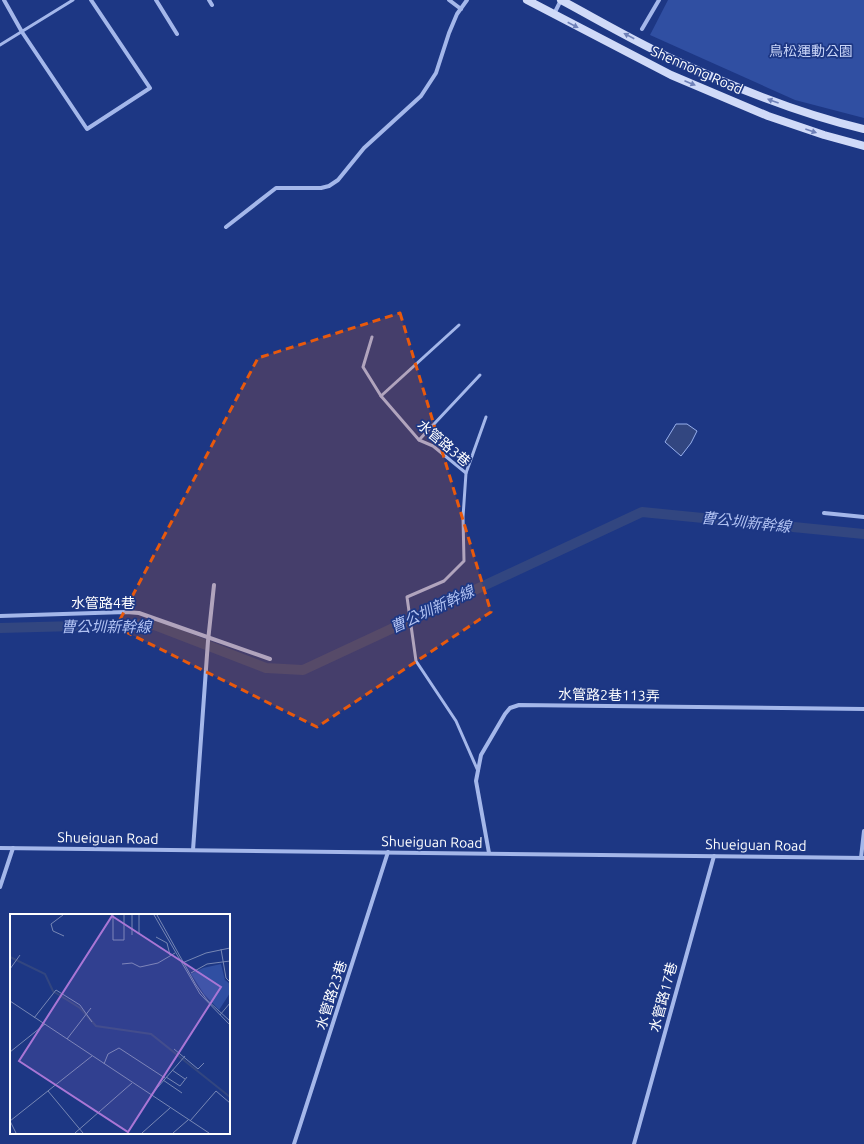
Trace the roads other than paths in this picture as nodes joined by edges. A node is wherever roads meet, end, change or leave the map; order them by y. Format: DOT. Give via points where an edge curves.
graph roads {
  1 [pos="4,0"];
  2 [pos="74,0"];
  3 [pos="91,0"];
  4 [pos="156,0"];
  5 [pos="209,0"];
  6 [pos="449,0"];
  7 [pos="467,0"];
  8 [pos="526,0"];
  9 [pos="561,0"];
  10 [pos="659,0"];
  11 [pos="212,5"];
  12 [pos="461,9"];
  13 [pos="554,15"];
  14 [pos="642,29"];
  15 [pos="22,32"];
  16 [pos="177,34"];
  17 [pos="0,46"];
  18 [pos="864,129"];
  19 [pos="864,146"];
  20 [pos="226,227"];
  21 [pos="459,325"];
  22 [pos="372,337"];
  23 [pos="480,375"];
  24 [pos="381,396"];
  25 [pos="486,417"];
  26 [pos="419,440"];
  27 [pos="466,473"];
  28 [pos="824,513"];
  29 [pos="864,517"];
  30 [pos="214,585"];
  31 [pos="0,616"];
  32 [pos="209,639"];
  33 [pos="270,659"];
  34 [pos="864,709"];
  35 [pos="478,771"];
  36 [pos="864,831"];
  37 [pos="0,848"];
  38 [pos="13,848"];
  39 [pos="193,850"];
  40 [pos="388,852"];
  41 [pos="489,853"];
  42 [pos="714,856"];
  43 [pos="862,858"];
  44 [pos="0,887"];
  45 [pos="294,1144"];
  46 [pos="634,1144"];
  1 -- 15 [label="street"];
  2 -- 15 [label="lane"];
  3 -- 15 [label="street" via="150,88 87,129"];
  4 -- 16 [label="street"];
  5 -- 11 [label="street"];
  6 -- 12 [label="street"];
  7 -- 12 [label="street"];
  8 -- 13 [label="street, Shennong Road"];
  9 -- 13 [label="street"];
  18 -- 9 [label="street, Shennong Road, one-way" via="772,101 678,62"];
  10 -- 14 [label="street"];
  12 -- 20 [label="street" via="449,33 436,73 422,96 364,148 334,183 321,188 276,188"];
  13 -- 19 [label="street, Shennong Road, one-way" via="671,75 768,116"];
  15 -- 17 [label="lane"];
  21 -- 24 [label="lane"];
  22 -- 24 [label="lane, 水管路3巷" via="363,367"];
  23 -- 26 [label="lane"];
  24 -- 26 [label="lane, 水管路3巷"];
  25 -- 27 [label="lane"];
  26 -- 27 [label="lane, 水管路3巷" via="433,446"];
  27 -- 35 [label="lane, 水管路3巷" via="464,561 444,581 407,598 416,661 456,721"];
  28 -- 29 [label="street"];
  30 -- 32 [label="street"];
  31 -- 32 [label="street, 水管路4巷" via="140,612"];
  32 -- 33 [label="street, 水管路4巷"];
  32 -- 39 [label="street"];
  34 -- 35 [label="street, 水管路2巷113弄" via="519,705 510,708 504,714 480,755"];
  35 -- 41 [label="street, 水管路2巷113弄" via="476,781"];
  36 -- 43 [label="street"];
  37 -- 38 [label="street, Shueiguan Road"];
  38 -- 39 [label="street, Shueiguan Road"];
  38 -- 44 [label="street"];
  39 -- 40 [label="street, Shueiguan Road"];
  40 -- 41 [label="street, Shueiguan Road"];
  40 -- 45 [label="street, 水管路23巷"];
  41 -- 42 [label="street, Shueiguan Road"];
  42 -- 43 [label="street, Shueiguan Road"];
  42 -- 46 [label="street, 水管路17巷"];
}
